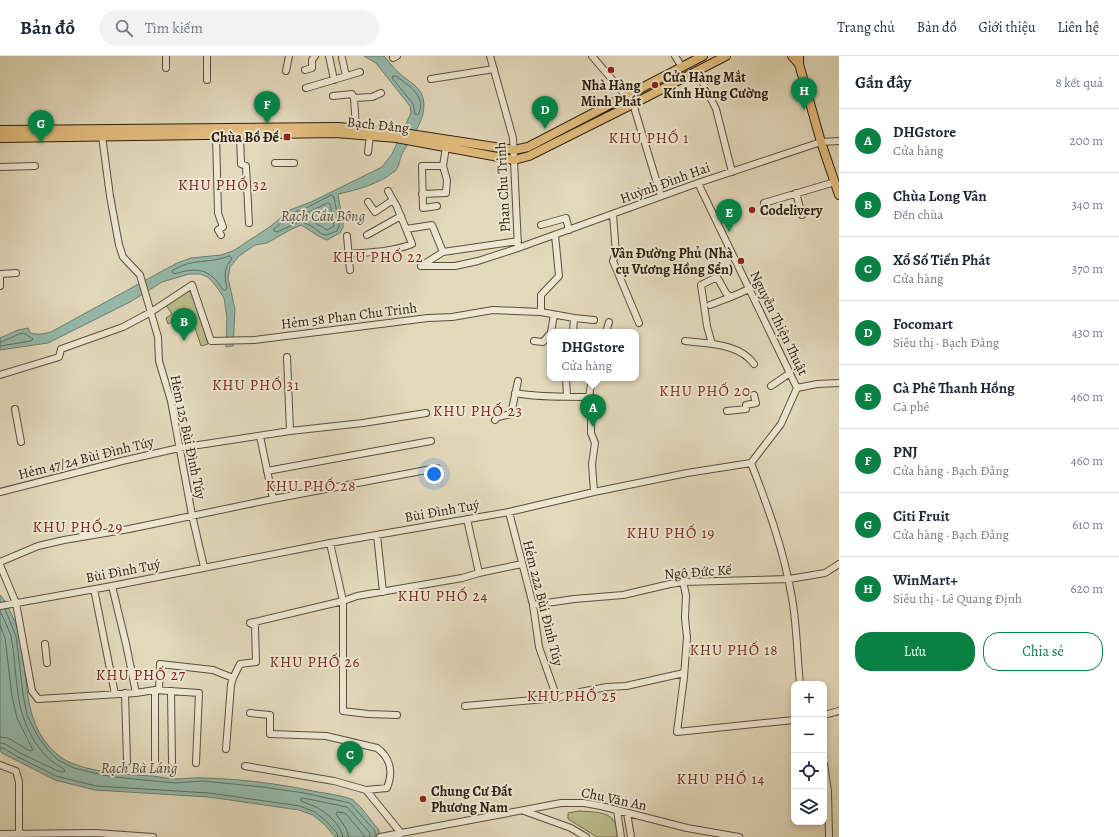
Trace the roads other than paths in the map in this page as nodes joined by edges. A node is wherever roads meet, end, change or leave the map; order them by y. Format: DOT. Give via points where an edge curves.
graph roads {
  1 [pos="166,56"];
  2 [pos="207,56"];
  3 [pos="289,56"];
  4 [pos="315,56"];
  5 [pos="329,56"];
  6 [pos="490,56"];
  7 [pos="592,56"];
  8 [pos="676,56"];
  9 [pos="703,56"];
  10 [pos="726,56"];
  11 [pos="792,56"];
  12 [pos="342,58"];
  13 [pos="799,60"];
  14 [pos="166,68"];
  15 [pos="682,68"];
  16 [pos="494,69"];
  17 [pos="305,70"];
  18 [pos="286,71"];
  19 [pos="697,71"];
  20 [pos="360,72"];
  21 [pos="346,76"];
  22 [pos="431,79"];
  23 [pos="207,80"];
  24 [pos="334,80"];
  25 [pos="306,88"];
  26 [pos="381,93"];
  27 [pos="333,96"];
  28 [pos="627,96"];
  29 [pos="354,98"];
  30 [pos="633,104"];
  31 [pos="356,128"];
  32 [pos="0,130"];
  33 [pos="216,131"];
  34 [pos="102,132"];
  35 [pos="240,135"];
  36 [pos="397,135"];
  37 [pos="370,136"];
  38 [pos="0,138"];
  39 [pos="418,138"];
  40 [pos="839,141"];
  41 [pos="821,142"];
  42 [pos="446,147"];
  43 [pos="514,150"];
  44 [pos="368,152"];
  45 [pos="514,160"];
  46 [pos="275,163"];
  47 [pos="294,163"];
  48 [pos="0,166"];
  49 [pos="35,166"];
  50 [pos="443,166"];
  51 [pos="732,172"];
  52 [pos="834,182"];
  53 [pos="698,183"];
  54 [pos="388,191"];
  55 [pos="796,193"];
  56 [pos="422,194"];
  57 [pos="839,195"];
  58 [pos="661,196"];
  59 [pos="393,200"];
  60 [pos="368,202"];
  61 [pos="764,203"];
  62 [pos="437,206"];
  63 [pos="613,214"];
  64 [pos="802,215"];
  65 [pos="401,216"];
  66 [pos="249,223"];
  67 [pos="540,225"];
  68 [pos="406,229"];
  69 [pos="569,230"];
  70 [pos="367,235"];
  71 [pos="555,235"];
  72 [pos="221,236"];
  73 [pos="347,236"];
  74 [pos="518,240"];
  75 [pos="518,248"];
  76 [pos="443,252"];
  77 [pos="348,254"];
  78 [pos="350,270"];
  79 [pos="16,273"];
  80 [pos="0,274"];
  81 [pos="0,286"];
  82 [pos="749,289"];
  83 [pos="731,298"];
  84 [pos="710,305"];
  85 [pos="151,312"];
  86 [pos="541,312"];
  87 [pos="554,315"];
  88 [pos="574,318"];
  89 [pos="594,320"];
  90 [pos="609,322"];
  91 [pos="638,322"];
  92 [pos="552,329"];
  93 [pos="573,329"];
  94 [pos="607,329"];
  95 [pos="547,338"];
  96 [pos="534,341"];
  97 [pos="685,341"];
  98 [pos="712,344"];
  99 [pos="287,357"];
  100 [pos="754,364"];
  101 [pos="790,373"];
  102 [pos="0,375"];
  103 [pos="518,381"];
  104 [pos="566,381"];
  105 [pos="592,381"];
  106 [pos="839,383"];
  107 [pos="771,386"];
  108 [pos="798,388"];
  109 [pos="515,393"];
  110 [pos="754,394"];
  111 [pos="567,396"];
  112 [pos="589,397"];
  113 [pos="15,409"];
  114 [pos="727,411"];
  115 [pos="426,413"];
  116 [pos="495,420"];
  117 [pos="290,431"];
  118 [pos="260,436"];
  119 [pos="430,440"];
  120 [pos="21,442"];
  121 [pos="179,448"];
  122 [pos="751,463"];
  123 [pos="436,468"];
  124 [pos="268,471"];
  125 [pos="0,492"];
  126 [pos="594,492"];
  127 [pos="273,500"];
  128 [pos="509,512"];
  129 [pos="192,515"];
  130 [pos="467,519"];
  131 [pos="377,535"];
  132 [pos="330,543"];
  133 [pos="0,562"];
  134 [pos="522,564"];
  135 [pos="839,564"];
  136 [pos="0,565"];
  137 [pos="204,567"];
  138 [pos="479,573"];
  139 [pos="789,579"];
  140 [pos="684,582"];
  141 [pos="112,586"];
  142 [pos="94,589"];
  143 [pos="383,592"];
  144 [pos="343,601"];
  145 [pos="16,603"];
  146 [pos="533,605"];
  147 [pos="0,606"];
  148 [pos="44,644"];
  149 [pos="47,663"];
  150 [pos="684,673"];
  151 [pos="233,678"];
  152 [pos="800,681"];
  153 [pos="157,690"];
  154 [pos="171,691"];
  155 [pos="126,693"];
  156 [pos="136,693"];
  157 [pos="114,694"];
  158 [pos="557,698"];
  159 [pos="465,706"];
  160 [pos="839,711"];
  161 [pos="250,713"];
  162 [pos="827,714"];
  163 [pos="397,715"];
  164 [pos="791,720"];
  165 [pos="226,749"];
  166 [pos="127,762"];
  167 [pos="172,762"];
  168 [pos="196,763"];
  169 [pos="0,765"];
  170 [pos="245,766"];
  171 [pos="155,767"];
  172 [pos="827,784"];
  173 [pos="366,790"];
  174 [pos="523,810"];
  175 [pos="617,810"];
  176 [pos="627,812"];
  177 [pos="0,834"];
  178 [pos="18,835"];
  179 [pos="114,835"];
  180 [pos="400,835"];
  181 [pos="153,837"];
  182 [pos="380,837"];
  183 [pos="586,837"];
  184 [pos="621,837"];
  185 [pos="631,837"];
  186 [pos="738,837"];
  187 [pos="829,837"];
  1 -- 14 [label="street"];
  2 -- 23 [label="street"];
  3 -- 18 [label="street"];
  4 -- 17 [label="street" via="312,68"];
  5 -- 24 [label="street"];
  6 -- 16 [label="street, Phan Chu Trinh"];
  7 -- 28 [label="street"];
  8 -- 15 [label="street"];
  9 -- 15 [label="main road, Bạch Đằng"];
  10 -- 19 [label="main road, Bạch Đằng"];
  11 -- 13 [label="main road"];
  12 -- 21 [label="street"];
  13 -- 41 [label="main road"];
  15 -- 28 [label="main road, Bạch Đằng"];
  16 -- 22 [label="street"];
  16 -- 43 [label="street, Phan Chu Trinh"];
  19 -- 30 [label="main road, Bạch Đằng"];
  19 -- 51 [label="street" via="716,110"];
  20 -- 21 [label="street"];
  21 -- 24 [label="street"];
  24 -- 25 [label="street"];
  26 -- 29 [label="street" via="372,97"];
  27 -- 29 [label="street" via="352,94"];
  28 -- 30 [label="street"];
  28 -- 43 [label="main road, Bạch Đằng" via="528,147"];
  29 -- 31 [label="street"];
  30 -- 45 [label="main road, Bạch Đằng" via="529,156"];
  30 -- 58 [label="street"];
  31 -- 33 [label="main road, Bạch Đằng" via="338,126"];
  31 -- 36 [label="main road, Bạch Đằng"];
  32 -- 34 [label="main road, Bạch Đằng"];
  33 -- 34 [label="main road, Bạch Đằng"];
  33 -- 35 [label="main road, Bạch Đằng"];
  33 -- 72 [label="street" via="218,213 223,227 218,230"];
  34 -- 38 [label="main road, Bạch Đằng"];
  34 -- 85 [label="street, Hẻm 125 Bùi Đình Túy" via="119,245 123,257 140,275"];
  35 -- 37 [label="main road, Bạch Đằng"];
  35 -- 66 [label="street" via="241,164 246,166"];
  36 -- 37 [label="main road, Bạch Đằng"];
  36 -- 39 [label="main road, Bạch Đằng"];
  37 -- 44 [label="street"];
  39 -- 42 [label="main road, Bạch Đằng"];
  39 -- 43 [label="main road, Bạch Đằng"];
  40 -- 41 [label="street, Huỳnh Đình Hai"];
  41 -- 51 [label="street, Huỳnh Đình Hai"];
  41 -- 52 [label="main road"];
  42 -- 45 [label="main road, Bạch Đằng"];
  42 -- 50 [label="street"];
  43 -- 45 [label="street, Phan Chu Trinh"];
  45 -- 74 [label="street, Phan Chu Trinh"];
  46 -- 47 [label="street"];
  48 -- 49 [label="street"];
  50 -- 56 [label="street" via="422,166"];
  50 -- 56 [label="street" via="447,180 446,193"];
  51 -- 53 [label="street, Huỳnh Đình Hai"];
  52 -- 55 [label="street"];
  52 -- 57 [label="main road"];
  53 -- 58 [label="street, Huỳnh Đình Hai"];
  53 -- 82 [label="street, Nguyễn Thiện Thuật"];
  54 -- 59 [label="street"];
  55 -- 61 [label="street"];
  55 -- 64 [label="street"];
  56 -- 62 [label="street" via="423,208"];
  58 -- 63 [label="street, Huỳnh Đình Hai"];
  59 -- 60 [label="street" via="375,212"];
  59 -- 65 [label="street"];
  63 -- 69 [label="street, Huỳnh Đình Hai"];
  63 -- 91 [label="street" via="616,252 613,260"];
  65 -- 68 [label="street"];
  65 -- 70 [label="street"];
  67 -- 69 [label="street" via="566,218"];
  68 -- 76 [label="street" via="432,225"];
  68 -- 77 [label="street" via="412,244 402,248"];
  69 -- 71 [label="street, Huỳnh Đình Hai"];
  71 -- 75 [label="street, Huỳnh Đình Hai"];
  71 -- 86 [label="street" via="559,276 542,295"];
  73 -- 77 [label="street"];
  74 -- 75 [label="street, Phan Chu Trinh"];
  74 -- 76 [label="street"];
  75 -- 76 [label="street, Huỳnh Đình Hai" via="455,266 421,266"];
  77 -- 78 [label="street"];
  79 -- 80 [label="street"];
  80 -- 81 [label="street"];
  82 -- 83 [label="street"];
  82 -- 101 [label="street, Nguyễn Thiện Thuật"];
  83 -- 84 [label="street"];
  83 -- 98 [label="street" via="717,277 701,285"];
  85 -- 86 [label="street, Hẻm 58 Phan Chu Trinh" via="192,286 211,341 224,341 452,317 493,310"];
  85 -- 102 [label="street" via="123,327 61,349 59,357"];
  85 -- 121 [label="street, Hẻm 125 Bùi Đình Túy"];
  86 -- 87 [label="street, Hẻm 58 Phan Chu Trinh"];
  87 -- 88 [label="street, Hẻm 58 Phan Chu Trinh"];
  87 -- 92 [label="street"];
  88 -- 89 [label="street, Hẻm 58 Phan Chu Trinh"];
  88 -- 93 [label="street"];
  90 -- 94 [label="street"];
  95 -- 96 [label="street" via="543,342"];
  97 -- 98 [label="street"];
  98 -- 100 [label="street" via="737,350"];
  99 -- 117 [label="street"];
  101 -- 107 [label="street"];
  101 -- 108 [label="street, Nguyễn Thiện Thuật"];
  103 -- 109 [label="street"];
  104 -- 111 [label="street"];
  105 -- 112 [label="street"];
  106 -- 108 [label="street"];
  108 -- 122 [label="street" via="781,424"];
  109 -- 111 [label="street" via="548,398"];
  109 -- 116 [label="street" via="511,414"];
  110 -- 114 [label="street" via="756,403 746,405 746,409"];
  111 -- 112 [label="street"];
  112 -- 126 [label="street" via="592,410 591,433 595,443 592,464"];
  113 -- 120 [label="street"];
  115 -- 117 [label="street, Hẻm 47/24 Bùi Đình Túy" via="363,424"];
  117 -- 118 [label="street, Hẻm 47/24 Bùi Đình Túy"];
  118 -- 121 [label="street, Hẻm 47/24 Bùi Đình Túy"];
  118 -- 124 [label="street"];
  119 -- 124 [label="street"];
  121 -- 125 [label="street, Hẻm 47/24 Bùi Đình Túy"];
  121 -- 129 [label="street, Hẻm 125 Bùi Đình Túy"];
  122 -- 126 [label="street, Bùi Đình Tuý"];
  122 -- 139 [label="street" via="770,511"];
  123 -- 127 [label="street"];
  124 -- 127 [label="street"];
  126 -- 128 [label="street, Bùi Đình Tuý"];
  127 -- 129 [label="street"];
  128 -- 130 [label="street, Bùi Đình Tuý"];
  128 -- 134 [label="street, Hẻm 222 Bùi Đình Túy"];
  129 -- 133 [label="street" via="38,546"];
  129 -- 137 [label="street, Hẻm 125 Bùi Đình Túy"];
  130 -- 131 [label="street, Bùi Đình Tuý"];
  130 -- 138 [label="street"];
  131 -- 132 [label="street, Bùi Đình Tuý"];
  131 -- 143 [label="street"];
  132 -- 137 [label="street, Bùi Đình Tuý"];
  132 -- 144 [label="street"];
  134 -- 138 [label="street"];
  134 -- 146 [label="street, Hẻm 222 Bùi Đình Túy"];
  135 -- 139 [label="street, Ngô Đức Kế" via="825,573"];
  136 -- 145 [label="street"];
  137 -- 141 [label="street, Bùi Đình Tuý"];
  138 -- 143 [label="street"];
  139 -- 140 [label="street, Ngô Đức Kế"];
  139 -- 152 [label="street"];
  140 -- 146 [label="street, Ngô Đức Kế" via="623,595"];
  140 -- 150 [label="street" via="687,637"];
  141 -- 142 [label="street, Bùi Đình Tuý"];
  141 -- 156 [label="street"];
  142 -- 145 [label="street, Bùi Đình Tuý"];
  142 -- 157 [label="street"];
  143 -- 144 [label="street"];
  144 -- 151 [label="street" via="250,623 255,626 256,662 240,664"];
  144 -- 163 [label="street" via="343,711"];
  145 -- 147 [label="street, Bùi Đình Tuý"];
  145 -- 157 [label="street" via="32,691 38,699"];
  146 -- 158 [label="street, Hẻm 222 Bùi Đình Túy" via="539,647"];
  148 -- 149 [label="street"];
  150 -- 158 [label="street"];
  150 -- 164 [label="street" via="676,732"];
  151 -- 153 [label="street" via="213,670 160,664"];
  151 -- 165 [label="street"];
  153 -- 154 [label="street"];
  153 -- 156 [label="street"];
  153 -- 171 [label="street"];
  154 -- 167 [label="street"];
  154 -- 168 [label="street" via="199,693"];
  155 -- 156 [label="street"];
  155 -- 157 [label="street"];
  155 -- 166 [label="street"];
  158 -- 159 [label="street"];
  160 -- 162 [label="street"];
  161 -- 173 [label="street" via="270,715 270,734 326,736 377,748 383,752 390,765 391,778 387,788"];
  169 -- 178 [label="street" via="16,771 20,782"];
  170 -- 173 [label="street" via="334,781"];
  172 -- 187 [label="street"];
  173 -- 180 [label="street"];
  174 -- 175 [label="street, Chu Văn An" via="561,803 584,803"];
  174 -- 180 [label="street, Chu Văn An"];
  174 -- 183 [label="street" via="571,828"];
  175 -- 176 [label="street, Chu Văn An"];
  175 -- 184 [label="street"];
  176 -- 185 [label="street"];
  176 -- 186 [label="street, Chu Văn An" via="687,828"];
  177 -- 178 [label="street"];
  178 -- 179 [label="street"];
  179 -- 181 [label="street"];
  180 -- 182 [label="street, Chu Văn An"];
}
